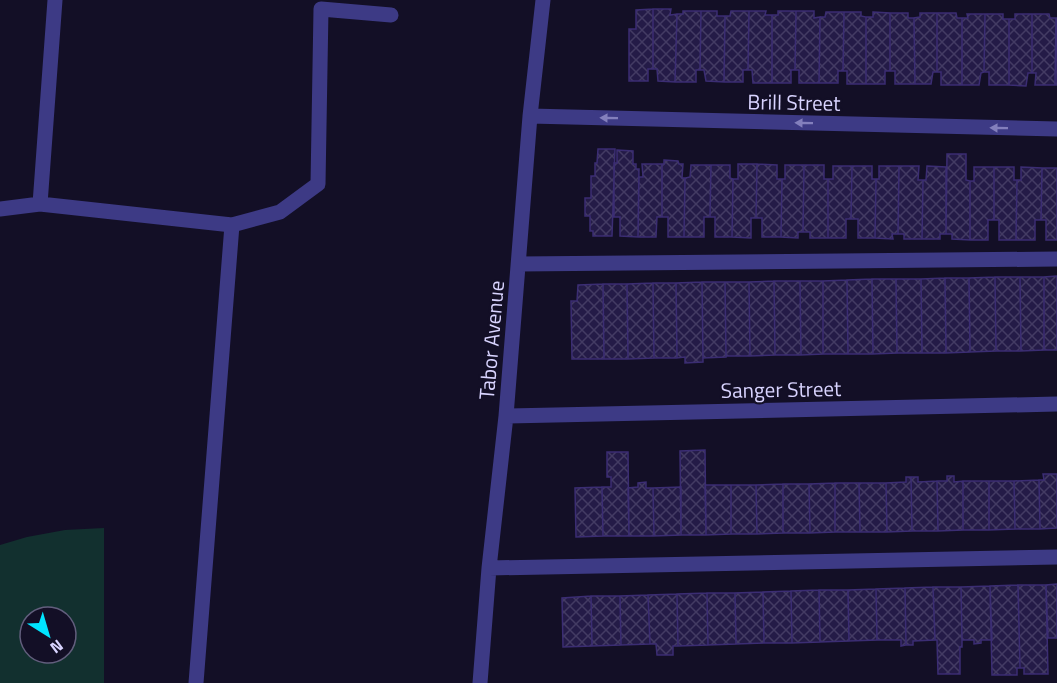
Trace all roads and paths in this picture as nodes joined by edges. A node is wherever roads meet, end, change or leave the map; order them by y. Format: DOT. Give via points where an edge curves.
graph roads {
  1 [pos="55,0"];
  2 [pos="543,0"];
  3 [pos="391,15"];
  4 [pos="530,116"];
  5 [pos="1057,129"];
  6 [pos="40,204"];
  7 [pos="0,208"];
  8 [pos="232,225"];
  9 [pos="1057,259"];
  10 [pos="519,264"];
  11 [pos="1057,404"];
  12 [pos="506,416"];
  13 [pos="1057,557"];
  14 [pos="489,568"];
  15 [pos="196,683"];
  16 [pos="480,683"];
  1 -- 6 [label="street"];
  2 -- 4 [label="street, Tabor Avenue"];
  3 -- 8 [label="street" via="321,9 318,184 280,212"];
  5 -- 4 [label="street, Brill Street, one-way"];
  4 -- 10 [label="street, Tabor Avenue"];
  6 -- 7 [label="street"];
  6 -- 8 [label="street"];
  8 -- 15 [label="street"];
  9 -- 10 [label="street"];
  10 -- 12 [label="street, Tabor Avenue"];
  11 -- 12 [label="street, Sanger Street"];
  12 -- 14 [label="street, Tabor Avenue"];
  13 -- 14 [label="street"];
  14 -- 16 [label="street, Tabor Avenue"];
}
